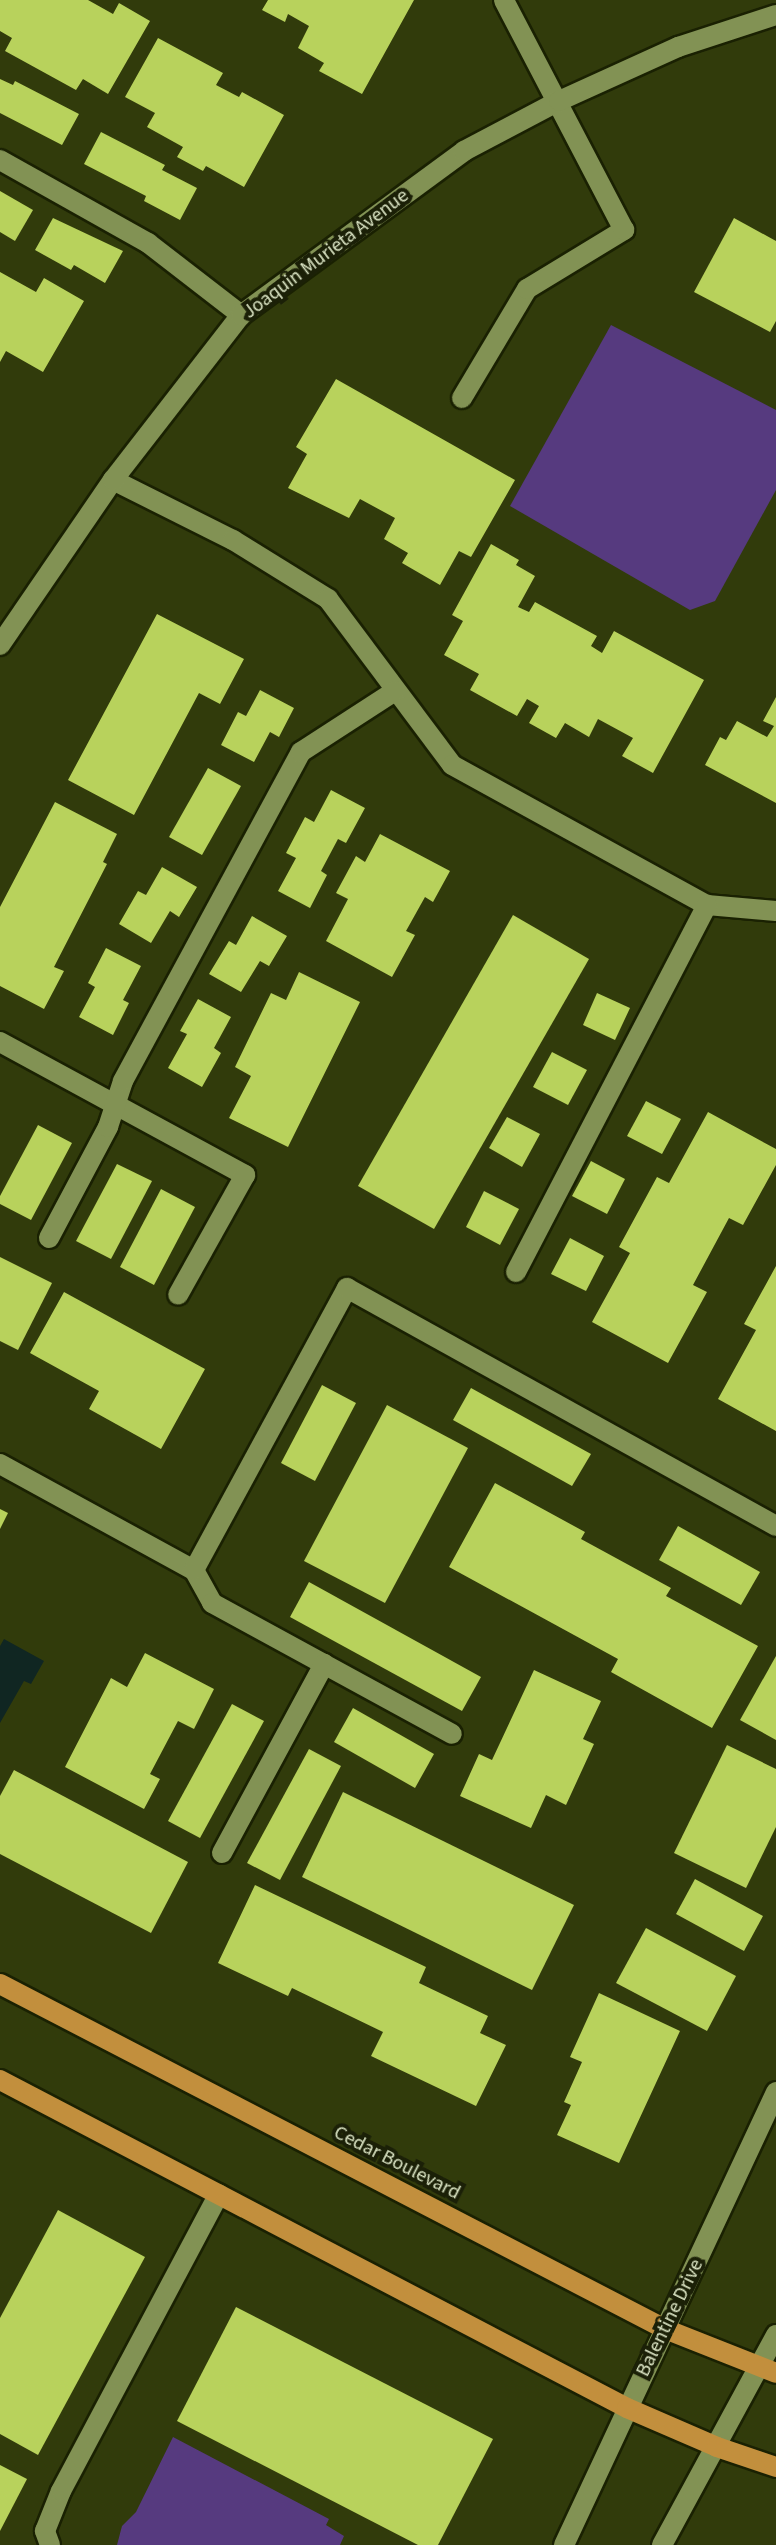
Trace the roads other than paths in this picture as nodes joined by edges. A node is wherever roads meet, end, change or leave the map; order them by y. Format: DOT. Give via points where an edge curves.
graph roads {
  1 [pos="504,0"];
  2 [pos="776,15"];
  3 [pos="559,101"];
  4 [pos="0,160"];
  5 [pos="241,315"];
  6 [pos="462,398"];
  7 [pos="113,480"];
  8 [pos="0,645"];
  9 [pos="395,691"];
  10 [pos="707,905"];
  11 [pos="776,911"];
  12 [pos="0,1042"];
  13 [pos="115,1106"];
  14 [pos="49,1238"];
  15 [pos="516,1272"];
  16 [pos="178,1295"];
  17 [pos="0,1464"];
  18 [pos="776,1526"];
  19 [pos="194,1570"];
  20 [pos="324,1664"];
  21 [pos="452,1734"];
  22 [pos="222,1853"];
  23 [pos="0,1984"];
  24 [pos="0,2080"];
  25 [pos="776,2092"];
  26 [pos="219,2194"];
  27 [pos="665,2329"];
  28 [pos="776,2335"];
  29 [pos="767,2371"];
  30 [pos="627,2408"];
  31 [pos="717,2447"];
  32 [pos="776,2467"];
  33 [pos="50,2545"];
  34 [pos="564,2545"];
  35 [pos="662,2545"];
  1 -- 3 [label="street"];
  2 -- 3 [label="street, Joaquin Murieta Avenue" via="678,47"];
  3 -- 5 [label="street, Joaquin Murieta Avenue" via="464,151"];
  3 -- 6 [label="street" via="624,230 527,289"];
  4 -- 5 [label="street" via="148,243"];
  5 -- 7 [label="street, Joaquin Murieta Avenue"];
  7 -- 8 [label="street, Joaquin Murieta Avenue"];
  7 -- 9 [label="street" via="233,540 328,599"];
  9 -- 10 [label="street" via="452,765"];
  9 -- 13 [label="street" via="301,752 123,1081"];
  10 -- 11 [label="street"];
  10 -- 15 [label="street"];
  12 -- 13 [label="street"];
  13 -- 14 [label="street"];
  13 -- 16 [label="street" via="245,1175"];
  17 -- 19 [label="street"];
  18 -- 19 [label="street" via="347,1288"];
  19 -- 20 [label="street" via="212,1603"];
  20 -- 21 [label="street"];
  20 -- 22 [label="street"];
  23 -- 27 [label="main road, Cedar Boulevard"];
  24 -- 26 [label="main road"];
  25 -- 27 [label="street, Balentine Drive"];
  26 -- 30 [label="main road"];
  26 -- 33 [label="street" via="61,2491 45,2531"];
  27 -- 29 [label="main road, Cedar Boulevard"];
  27 -- 30 [label="street, Balentine Drive"];
  28 -- 29 [label="street"];
  29 -- 31 [label="street"];
  30 -- 31 [label="main road"];
  30 -- 34 [label="street, Balentine Drive"];
  31 -- 32 [label="main road"];
  31 -- 35 [label="street"];
}
